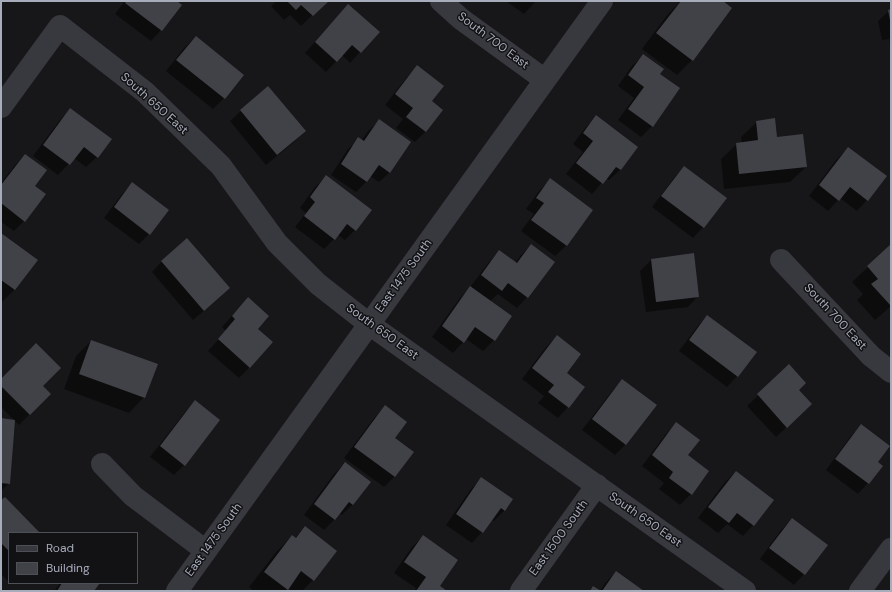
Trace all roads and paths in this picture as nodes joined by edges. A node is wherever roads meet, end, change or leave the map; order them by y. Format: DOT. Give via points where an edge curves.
graph roads {
  1 [pos="441,1"];
  2 [pos="602,1"];
  3 [pos="545,80"];
  4 [pos="1,107"];
  5 [pos="781,260"];
  6 [pos="370,324"];
  7 [pos="891,372"];
  8 [pos="102,464"];
  9 [pos="596,485"];
  10 [pos="891,549"];
  11 [pos="206,551"];
  12 [pos="177,591"];
  13 [pos="521,591"];
  14 [pos="745,591"];
  15 [pos="860,591"];
  1 -- 3 [label="street, South 700 East" via="461,19"];
  2 -- 3 [label="street, East 1475 South"];
  3 -- 6 [label="street, East 1475 South"];
  4 -- 6 [label="street, South 650 East" via="60,26 145,92 221,166 277,243 318,284"];
  5 -- 7 [label="street, South 700 East" via="871,356"];
  6 -- 9 [label="street, South 650 East"];
  6 -- 11 [label="street, East 1475 South"];
  8 -- 11 [label="street" via="133,496"];
  9 -- 13 [label="street, East 1500 South"];
  9 -- 14 [label="street, South 650 East"];
  10 -- 15 [label="street"];
  11 -- 12 [label="street, East 1475 South"];
}
